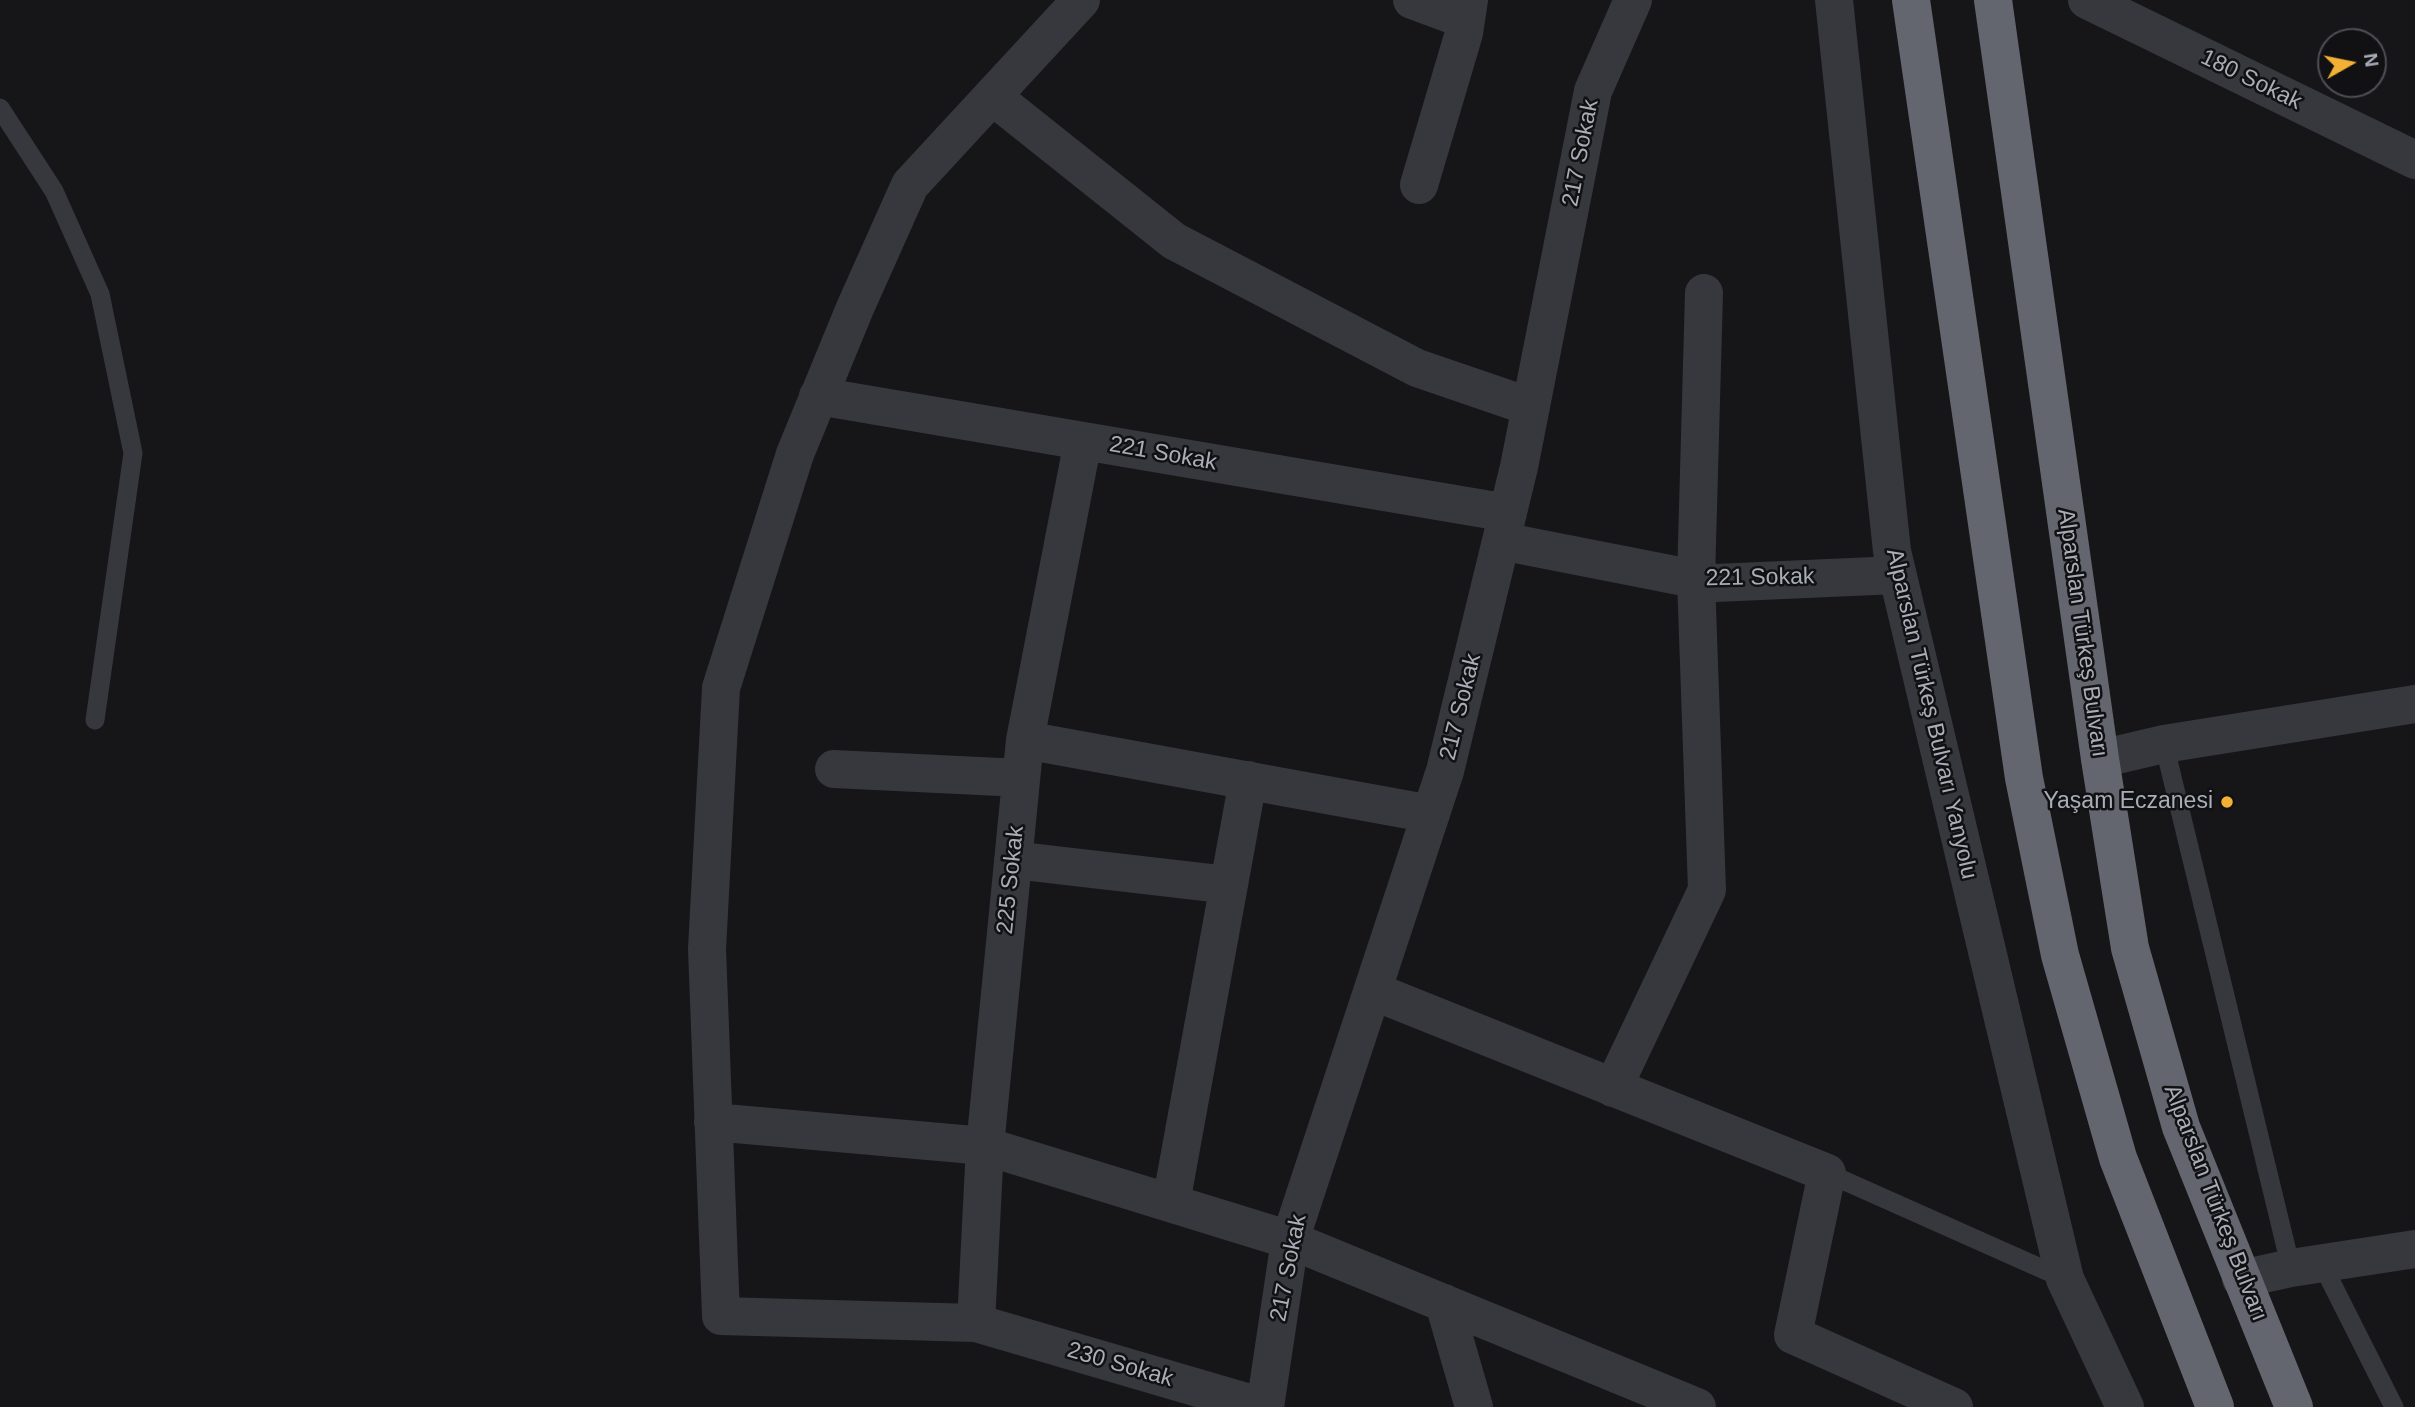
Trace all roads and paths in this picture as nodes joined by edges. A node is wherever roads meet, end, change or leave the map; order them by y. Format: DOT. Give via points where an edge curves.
graph roads {
  1 [pos="1081,0"];
  2 [pos="1412,0"];
  3 [pos="1633,0"];
  4 [pos="1834,0"];
  5 [pos="1911,0"];
  6 [pos="1993,0"];
  7 [pos="2087,0"];
  8 [pos="1468,10"];
  9 [pos="992,96"];
  10 [pos="0,108"];
  11 [pos="2415,160"];
  12 [pos="1419,186"];
  13 [pos="1704,293"];
  14 [pos="818,396"];
  15 [pos="1531,407"];
  16 [pos="1083,441"];
  17 [pos="1505,527"];
  18 [pos="1897,575"];
  19 [pos="1696,579"];
  20 [pos="2415,704"];
  21 [pos="95,720"];
  22 [pos="1025,740"];
  23 [pos="2164,744"];
  24 [pos="2100,759"];
  25 [pos="834,769"];
  26 [pos="1021,778"];
  27 [pos="1248,780"];
  28 [pos="1431,814"];
  29 [pos="1013,860"];
  30 [pos="1229,885"];
  31 [pos="1373,992"];
  32 [pos="1613,1088"];
  33 [pos="713,1122"];
  34 [pos="985,1146"];
  35 [pos="1827,1173"];
  36 [pos="1171,1203"];
  37 [pos="1290,1240"];
  38 [pos="2415,1249"];
  39 [pos="2306,1266"];
  40 [pos="2065,1279"];
  41 [pos="2242,1279"];
  42 [pos="1444,1303"];
  43 [pos="976,1323"];
  44 [pos="1264,1407"];
  45 [pos="1474,1407"];
  46 [pos="1697,1407"];
  47 [pos="1954,1407"];
  48 [pos="2125,1407"];
  49 [pos="2215,1407"];
  50 [pos="2294,1407"];
  51 [pos="2394,1407"];
  1 -- 9 [label="street"];
  2 -- 8 [label="street"];
  3 -- 15 [label="street, 217 Sokak" via="1593,91"];
  4 -- 18 [label="street, Alparslan Türkeş Bulvarı Yanyolu"];
  5 -- 49 [label="highway" via="2024,778 2060,955 2118,1158"];
  6 -- 24 [label="highway, Alparslan Türkeş Bulvarı"];
  7 -- 11 [label="street, 180 Sokak"];
  8 -- 12 [label="street"];
  9 -- 14 [label="street" via="910,185"];
  9 -- 15 [label="street" via="1174,241 1417,368"];
  10 -- 21 [label="lane" via="54,191 100,294 133,453"];
  13 -- 19 [label="street"];
  14 -- 16 [label="street, 221 Sokak"];
  14 -- 33 [label="street" via="794,454 721,688 707,949"];
  15 -- 17 [label="street, 217 Sokak"];
  16 -- 17 [label="street, 221 Sokak"];
  16 -- 22 [label="street, 225 Sokak"];
  17 -- 19 [label="street, 221 Sokak"];
  17 -- 28 [label="street, 217 Sokak"];
  18 -- 19 [label="street, 221 Sokak" via="1715,583"];
  18 -- 40 [label="street, Alparslan Türkeş Bulvarı Yanyolu"];
  19 -- 32 [label="street" via="1707,890"];
  20 -- 23 [label="street"];
  22 -- 26 [label="street, 225 Sokak"];
  22 -- 27 [label="street"];
  23 -- 24 [label="street"];
  23 -- 39 [label="lane"];
  24 -- 41 [label="highway, Alparslan Türkeş Bulvarı" via="2130,948 2181,1127"];
  25 -- 26 [label="street"];
  26 -- 29 [label="street, 225 Sokak"];
  27 -- 28 [label="street"];
  27 -- 30 [label="street"];
  28 -- 31 [label="street, 217 Sokak"];
  29 -- 30 [label="street"];
  29 -- 34 [label="street, 225 Sokak"];
  30 -- 36 [label="street"];
  31 -- 32 [label="street"];
  31 -- 37 [label="street, 217 Sokak"];
  32 -- 35 [label="street"];
  33 -- 34 [label="street"];
  33 -- 43 [label="street, 230 Sokak" via="721,1316"];
  34 -- 36 [label="street"];
  34 -- 43 [label="street, 225 Sokak"];
  35 -- 40 [label="lane"];
  35 -- 47 [label="street" via="1793,1335"];
  36 -- 37 [label="street"];
  37 -- 42 [label="street"];
  37 -- 44 [label="street, 217 Sokak"];
  38 -- 39 [label="street"];
  39 -- 41 [label="street"];
  39 -- 51 [label="lane"];
  40 -- 48 [label="street, Alparslan Türkeş Bulvarı Yanyolu"];
  41 -- 50 [label="highway, Alparslan Türkeş Bulvarı"];
  42 -- 45 [label="street"];
  42 -- 46 [label="street"];
  43 -- 44 [label="street, 230 Sokak"];
}
